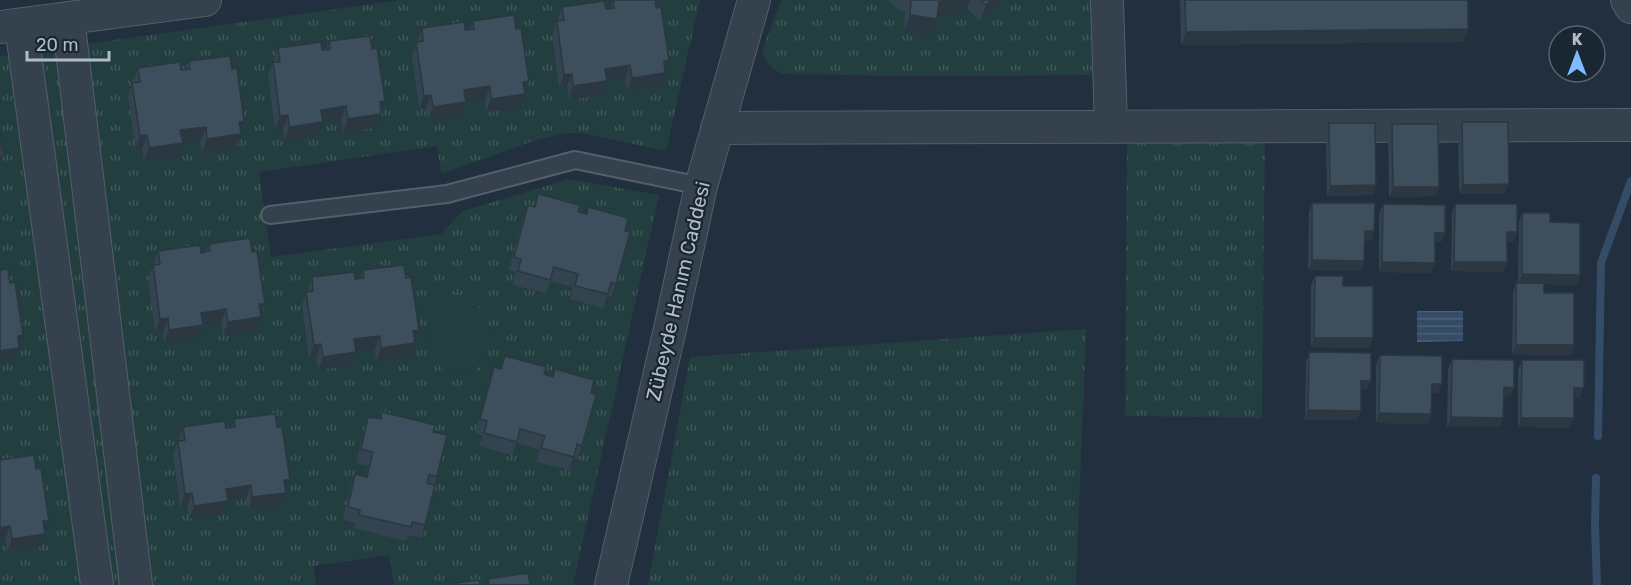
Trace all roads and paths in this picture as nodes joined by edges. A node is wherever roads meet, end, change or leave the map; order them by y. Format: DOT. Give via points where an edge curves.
graph roads {
  1 [pos="205,0"];
  2 [pos="754,0"];
  3 [pos="1107,0"];
  4 [pos="1627,0"];
  5 [pos="1631,7"];
  6 [pos="68,18"];
  7 [pos="10,26"];
  8 [pos="1631,125"];
  9 [pos="1112,127"];
  10 [pos="717,128"];
  11 [pos="701,186"];
  12 [pos="270,215"];
  13 [pos="97,585"];
  14 [pos="136,585"];
  15 [pos="611,585"];
  1 -- 6 [label="street"];
  2 -- 10 [label="street, Zübeyde Hanım Caddesi"];
  3 -- 9 [label="street"];
  4 -- 5 [label="street"];
  6 -- 7 [label="street"];
  6 -- 14 [label="street"];
  7 -- 13 [label="street"];
  8 -- 9 [label="street"];
  9 -- 10 [label="street"];
  10 -- 11 [label="street, Zübeyde Hanım Caddesi"];
  11 -- 12 [label="lane" via="575,160 447,194"];
  11 -- 15 [label="street, Zübeyde Hanım Caddesi"];
}
